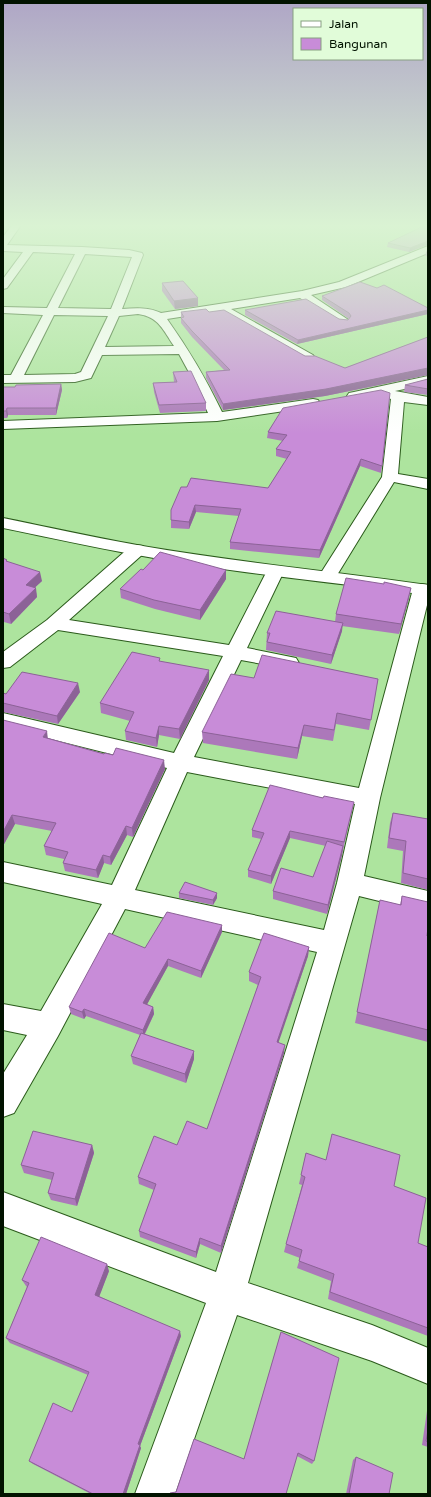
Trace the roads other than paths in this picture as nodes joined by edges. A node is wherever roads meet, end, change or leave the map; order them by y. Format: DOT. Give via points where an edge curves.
graph roads {
  1 [pos="60,295"];
  2 [pos="122,295"];
  3 [pos="297,295"];
  4 [pos="303,295"];
  5 [pos="219,307"];
  6 [pos="3,310"];
  7 [pos="52,310"];
  8 [pos="115,313"];
  9 [pos="159,317"];
  10 [pos="343,321"];
  11 [pos="183,350"];
  12 [pos="98,351"];
  13 [pos="308,358"];
  14 [pos="9,380"];
  15 [pos="428,380"];
  16 [pos="381,391"];
  17 [pos="398,397"];
  18 [pos="342,398"];
  19 [pos="327,401"];
  20 [pos="428,401"];
  21 [pos="216,417"];
  22 [pos="3,425"];
  23 [pos="390,477"];
  24 [pos="428,484"];
  25 [pos="3,523"];
  26 [pos="137,550"];
  27 [pos="275,571"];
  28 [pos="328,576"];
  29 [pos="425,589"];
  30 [pos="54,624"];
  31 [pos="235,652"];
  32 [pos="3,662"];
  33 [pos="304,667"];
  34 [pos="3,720"];
  35 [pos="180,762"];
  36 [pos="368,798"];
  37 [pos="3,872"];
  38 [pos="350,883"];
  39 [pos="119,897"];
  40 [pos="428,902"];
  41 [pos="333,944"];
  42 [pos="3,1017"];
  43 [pos="48,1026"];
  44 [pos="3,1102"];
  45 [pos="3,1209"];
  46 [pos="227,1294"];
  47 [pos="428,1366"];
  48 [pos="155,1494"];
  1 -- 7 [label="street"];
  2 -- 8 [label="street"];
  3 -- 5 [label="street"];
  4 -- 10 [label="street"];
  5 -- 9 [label="street"];
  5 -- 13 [label="street"];
  6 -- 7 [label="street"];
  7 -- 8 [label="street"];
  7 -- 14 [label="street"];
  8 -- 9 [label="street" via="138,311"];
  8 -- 12 [label="street"];
  9 -- 11 [label="street"];
  11 -- 12 [label="street"];
  11 -- 21 [label="street"];
  12 -- 14 [label="street" via="86,375 82,377"];
  15 -- 16 [label="street"];
  16 -- 17 [label="street"];
  16 -- 18 [label="street"];
  17 -- 20 [label="street"];
  17 -- 23 [label="street"];
  19 -- 21 [label="street"];
  21 -- 22 [label="street"];
  23 -- 24 [label="street"];
  23 -- 28 [label="street"];
  25 -- 26 [label="street"];
  26 -- 27 [label="street"];
  26 -- 30 [label="street"];
  27 -- 28 [label="street"];
  27 -- 31 [label="street"];
  28 -- 29 [label="street"];
  29 -- 36 [label="street" via="390,684"];
  30 -- 31 [label="street"];
  30 -- 32 [label="street"];
  31 -- 33 [label="street"];
  31 -- 35 [label="street"];
  34 -- 35 [label="street"];
  35 -- 36 [label="street"];
  35 -- 39 [label="street"];
  36 -- 38 [label="street"];
  37 -- 39 [label="street"];
  38 -- 40 [label="street"];
  38 -- 41 [label="street"];
  39 -- 41 [label="street"];
  39 -- 43 [label="street"];
  41 -- 46 [label="street"];
  42 -- 43 [label="street"];
  43 -- 44 [label="street"];
  45 -- 46 [label="street"];
  46 -- 47 [label="street" via="372,1342"];
  46 -- 48 [label="street"];
}
